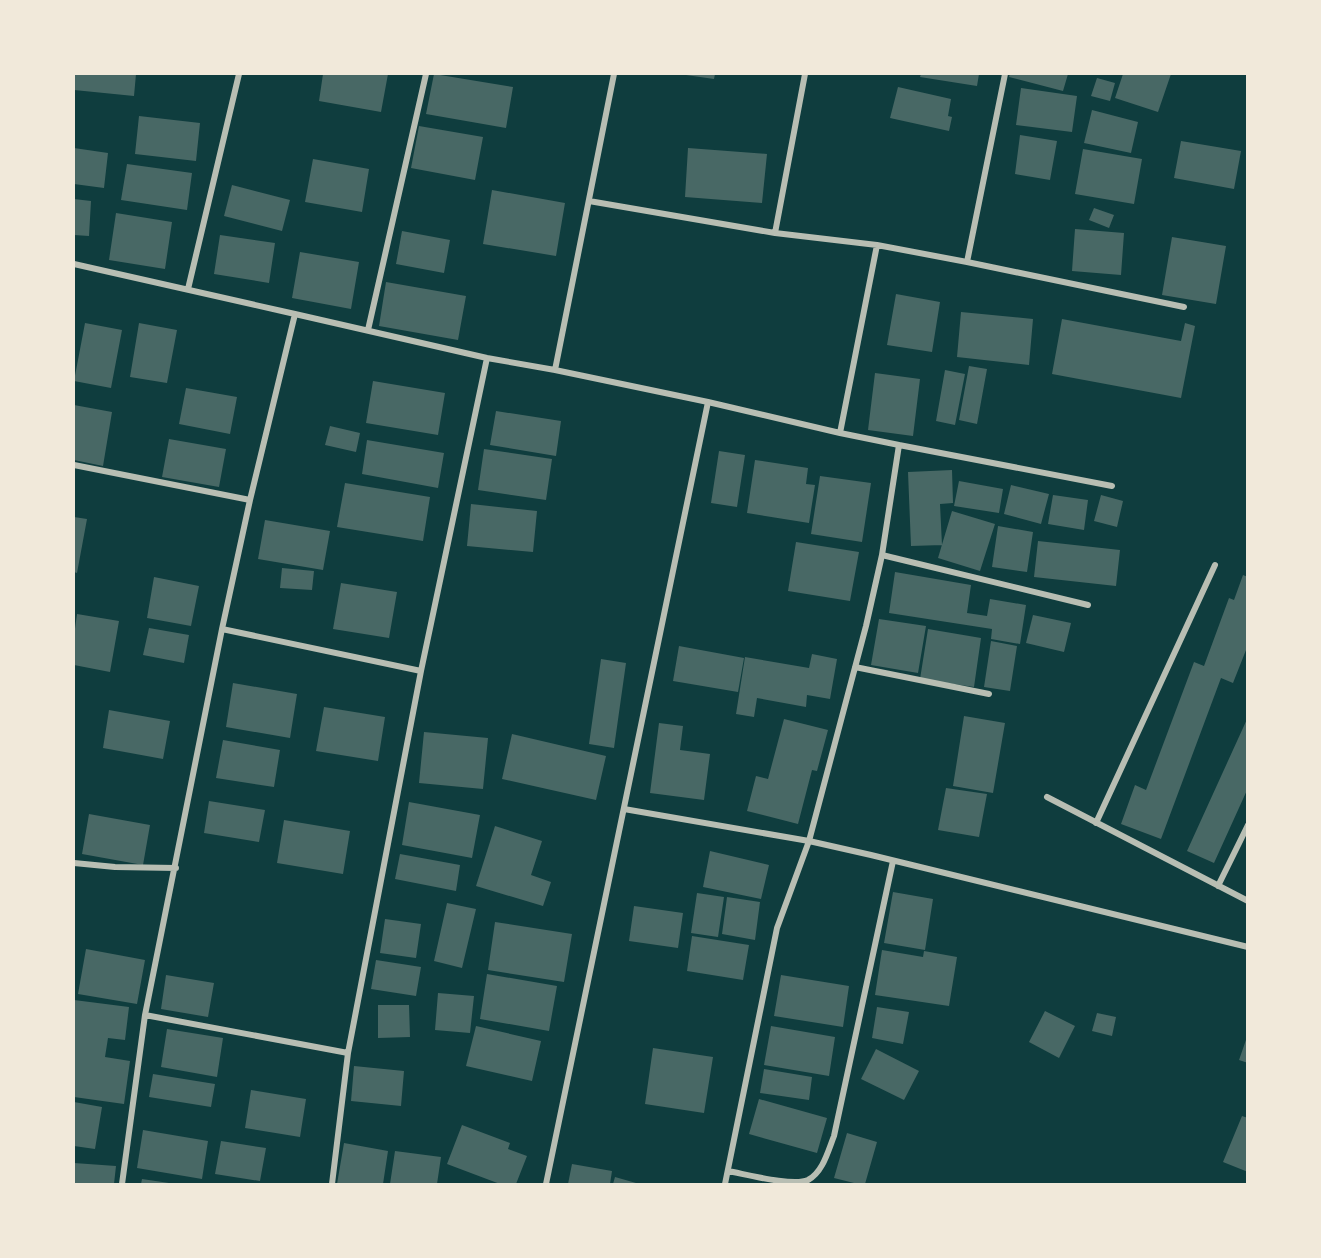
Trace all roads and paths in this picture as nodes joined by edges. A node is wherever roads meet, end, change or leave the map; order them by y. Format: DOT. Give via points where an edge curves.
graph roads {
  1 [pos="238,74"];
  2 [pos="426,74"];
  3 [pos="614,74"];
  4 [pos="805,74"];
  5 [pos="1005,74"];
  6 [pos="589,201"];
  7 [pos="775,233"];
  8 [pos="877,244"];
  9 [pos="967,262"];
  10 [pos="74,264"];
  11 [pos="188,289"];
  12 [pos="1184,307"];
  13 [pos="296,314"];
  14 [pos="368,330"];
  15 [pos="487,358"];
  16 [pos="555,370"];
  17 [pos="708,402"];
  18 [pos="840,434"];
  19 [pos="899,445"];
  20 [pos="74,465"];
  21 [pos="1112,486"];
  22 [pos="250,500"];
  23 [pos="882,555"];
  24 [pos="1215,565"];
  25 [pos="1088,605"];
  26 [pos="222,629"];
  27 [pos="855,667"];
  28 [pos="421,671"];
  29 [pos="989,694"];
  30 [pos="1047,797"];
  31 [pos="624,809"];
  32 [pos="1096,823"];
  33 [pos="1248,825"];
  34 [pos="809,841"];
  35 [pos="893,861"];
  36 [pos="74,863"];
  37 [pos="176,868"];
  38 [pos="1218,886"];
  39 [pos="1248,901"];
  40 [pos="1248,947"];
  41 [pos="145,1015"];
  42 [pos="348,1053"];
  43 [pos="728,1171"];
  44 [pos="122,1185"];
  45 [pos="332,1185"];
  46 [pos="546,1185"];
  47 [pos="725,1185"];
  1 -- 11 [label="street"];
  2 -- 14 [label="street"];
  3 -- 6 [label="street"];
  4 -- 7 [label="street"];
  5 -- 9 [label="street"];
  6 -- 7 [label="street"];
  6 -- 16 [label="street"];
  7 -- 8 [label="street"];
  8 -- 9 [label="street"];
  8 -- 18 [label="street"];
  9 -- 12 [label="street"];
  10 -- 11 [label="street"];
  11 -- 13 [label="street"];
  13 -- 14 [label="street"];
  13 -- 22 [label="street"];
  14 -- 15 [label="street"];
  15 -- 16 [label="street"];
  15 -- 28 [label="street"];
  16 -- 17 [label="street"];
  17 -- 18 [label="street"];
  17 -- 31 [label="street"];
  18 -- 19 [label="street"];
  19 -- 21 [label="street"];
  19 -- 23 [label="street"];
  20 -- 22 [label="street"];
  22 -- 26 [label="street"];
  23 -- 25 [label="street"];
  23 -- 27 [label="street"];
  24 -- 32 [label="street"];
  26 -- 28 [label="street"];
  26 -- 37 [label="street"];
  27 -- 29 [label="street"];
  27 -- 34 [label="street"];
  28 -- 42 [label="street"];
  30 -- 32 [label="street"];
  31 -- 34 [label="street"];
  31 -- 46 [label="street"];
  32 -- 38 [label="street"];
  33 -- 38 [label="street"];
  34 -- 35 [label="street"];
  34 -- 43 [label="street" via="777,928"];
  35 -- 40 [label="street"];
  35 -- 43 [label="street" via="834,1136 820,1169 808,1180 794,1183"];
  36 -- 37 [label="street"];
  37 -- 41 [label="street"];
  38 -- 39 [label="street"];
  41 -- 42 [label="street"];
  41 -- 44 [label="street"];
  42 -- 45 [label="street"];
  43 -- 47 [label="street"];
}
